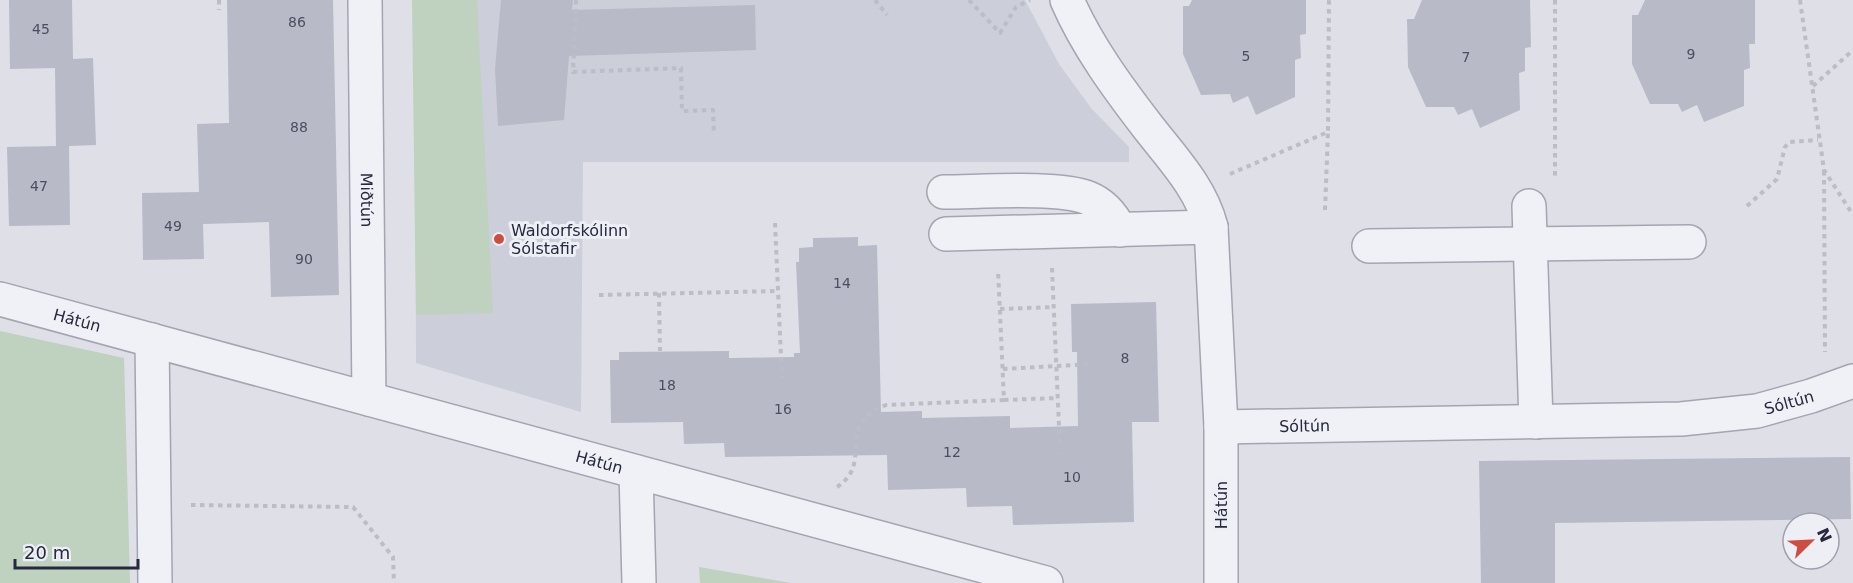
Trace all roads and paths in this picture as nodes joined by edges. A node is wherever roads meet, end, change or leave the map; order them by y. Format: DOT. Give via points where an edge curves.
graph roads {
  1 [pos="219,0"];
  2 [pos="365,0"];
  3 [pos="576,0"];
  4 [pos="875,0"];
  5 [pos="969,0"];
  6 [pos="1030,0"];
  7 [pos="1067,0"];
  8 [pos="1329,0"];
  9 [pos="1555,0"];
  10 [pos="1800,0"];
  11 [pos="219,10"];
  12 [pos="887,15"];
  13 [pos="1853,50"];
  14 [pos="1812,86"];
  15 [pos="1328,132"];
  16 [pos="714,134"];
  17 [pos="1818,140"];
  18 [pos="1824,170"];
  19 [pos="1555,182"];
  20 [pos="1196,188"];
  21 [pos="944,192"];
  22 [pos="1528,206"];
  23 [pos="1748,206"];
  24 [pos="1325,210"];
  25 [pos="1853,215"];
  26 [pos="775,223"];
  27 [pos="1211,227"];
  28 [pos="1120,230"];
  29 [pos="1050,231"];
  30 [pos="997,233"];
  31 [pos="946,234"];
  32 [pos="1689,242"];
  33 [pos="1530,243"];
  34 [pos="1369,246"];
  35 [pos="778,291"];
  36 [pos="659,293"];
  37 [pos="599,295"];
  38 [pos="0,299"];
  39 [pos="1053,307"];
  40 [pos="1000,309"];
  41 [pos="152,340"];
  42 [pos="660,351"];
  43 [pos="1093,364"];
  44 [pos="1056,366"];
  45 [pos="1003,369"];
  46 [pos="782,380"];
  47 [pos="1839,386"];
  48 [pos="1057,398"];
  49 [pos="369,399"];
  50 [pos="1004,400"];
  51 [pos="1536,422"];
  52 [pos="1221,427"];
  53 [pos="1060,449"];
  54 [pos="636,472"];
  55 [pos="154,505"];
  56 [pos="801,516"];
  57 [pos="155,583"];
  58 [pos="394,583"];
  59 [pos="639,583"];
  60 [pos="1046,583"];
  61 [pos="1221,583"];
  1 -- 11 [label="path"];
  2 -- 49 [label="street, Miðtún"];
  3 -- 16 [label="path" via="573,72 681,68 682,111 713,110"];
  4 -- 12 [label="path"];
  5 -- 6 [label="path" via="1000,33 1016,7"];
  7 -- 20 [label="street" via="1113,79"];
  8 -- 15 [label="path"];
  9 -- 19 [label="path"];
  10 -- 14 [label="path"];
  13 -- 14 [label="path"];
  14 -- 17 [label="path"];
  15 -- 20 [label="path"];
  15 -- 24 [label="path"];
  17 -- 18 [label="path"];
  17 -- 23 [label="path" via="1789,142 1777,179"];
  18 -- 25 [label="path"];
  18 -- 47 [label="path"];
  20 -- 27 [label="street"];
  21 -- 28 [label="street" via="1064,193 1088,197 1104,207"];
  22 -- 33 [label="street"];
  26 -- 35 [label="path"];
  27 -- 28 [label="street"];
  27 -- 52 [label="street"];
  28 -- 29 [label="street"];
  29 -- 30 [label="street"];
  29 -- 39 [label="path"];
  30 -- 31 [label="street"];
  30 -- 40 [label="path"];
  32 -- 33 [label="street"];
  33 -- 34 [label="street"];
  33 -- 51 [label="street"];
  35 -- 36 [label="path"];
  35 -- 46 [label="path"];
  36 -- 37 [label="path"];
  36 -- 42 [label="path"];
  38 -- 41 [label="street, Hátún"];
  39 -- 40 [label="path"];
  39 -- 44 [label="path"];
  40 -- 45 [label="path"];
  41 -- 49 [label="street, Hátún"];
  41 -- 55 [label="street"];
  43 -- 44 [label="path"];
  44 -- 45 [label="path"];
  44 -- 48 [label="path"];
  45 -- 50 [label="path"];
  47 -- 51 [label="street, Sóltún" via="1757,411 1680,419"];
  48 -- 50 [label="path"];
  48 -- 53 [label="path"];
  49 -- 54 [label="street, Hátún"];
  50 -- 56 [label="path" via="886,405 873,410 856,432 857,459 847,479"];
  51 -- 52 [label="street, Sóltún"];
  52 -- 61 [label="street, Hátún"];
  54 -- 56 [label="street, Hátún"];
  54 -- 59 [label="street"];
  55 -- 57 [label="street"];
  55 -- 58 [label="path" via="352,507 393,557"];
  56 -- 60 [label="street, Hátún"];
}
